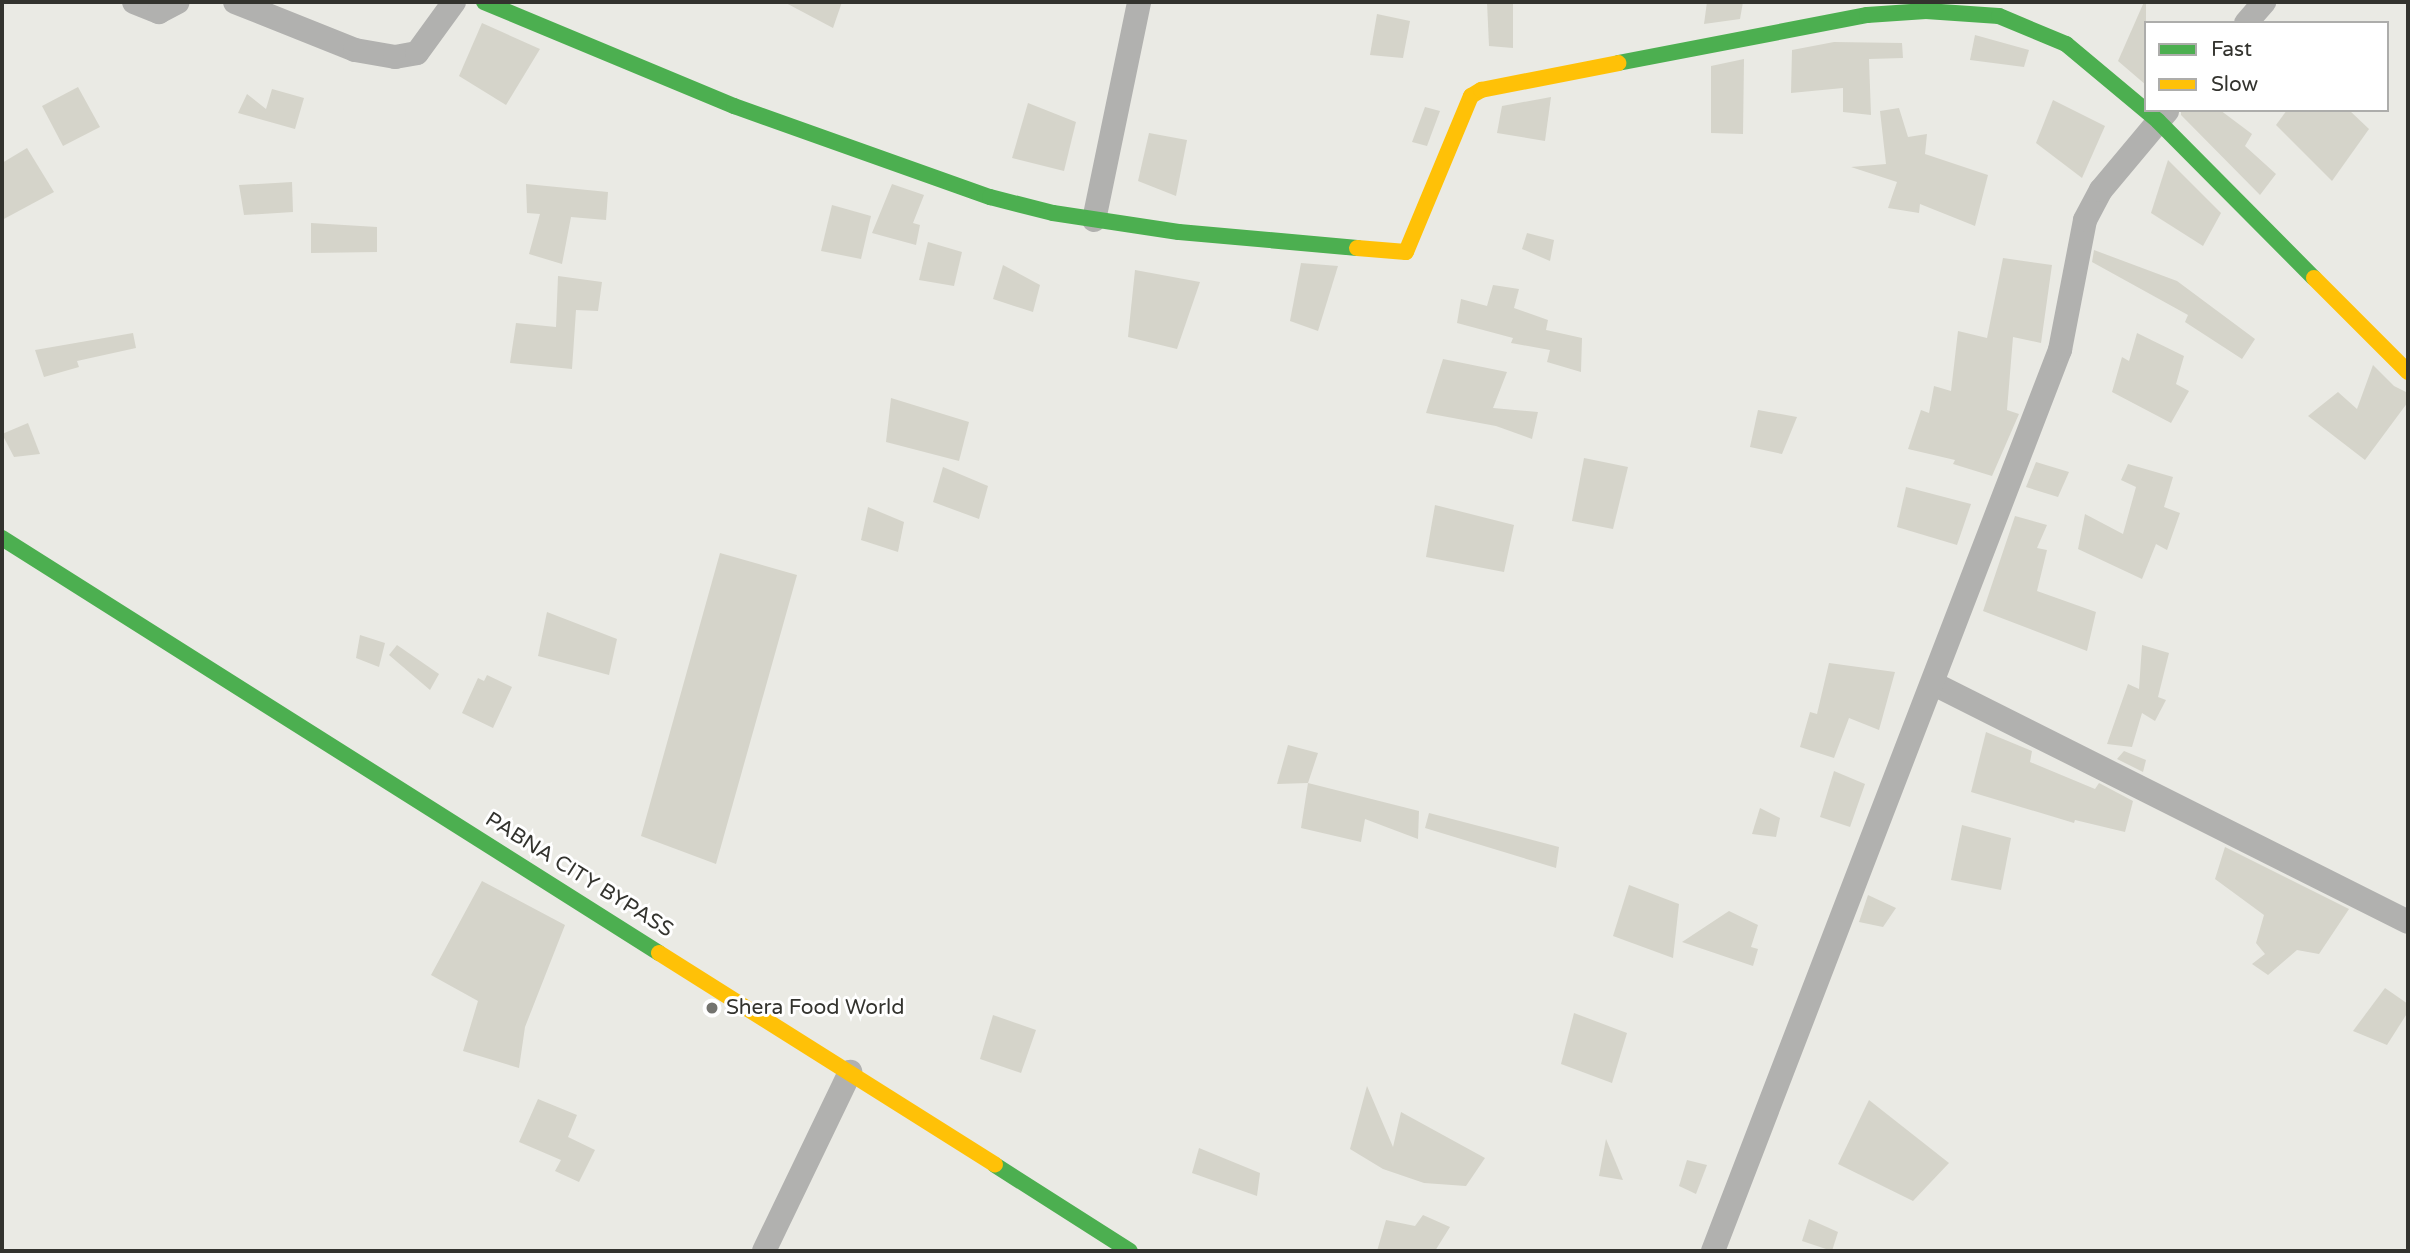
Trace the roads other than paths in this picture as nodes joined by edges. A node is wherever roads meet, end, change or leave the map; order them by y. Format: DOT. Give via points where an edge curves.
graph roads {
  1 [pos="134,2"];
  2 [pos="178,2"];
  3 [pos="235,2"];
  4 [pos="454,2"];
  5 [pos="484,2"];
  6 [pos="1139,2"];
  7 [pos="2264,2"];
  8 [pos="2248,21"];
  9 [pos="2144,102"];
  10 [pos="2163,116"];
  11 [pos="1094,220"];
  12 [pos="2408,372"];
  13 [pos="2,538"];
  14 [pos="1934,684"];
  15 [pos="2408,922"];
  16 [pos="850,1072"];
  17 [pos="764,1251"];
  18 [pos="1130,1251"];
  19 [pos="1713,1251"];
  1 -- 2 [label="street" via="159,12"];
  3 -- 4 [label="street" via="355,50 394,57 418,53"];
  5 -- 11 [label="main road" via="734,106 990,197"];
  6 -- 11 [label="street"];
  7 -- 8 [label="street"];
  9 -- 11 [label="main road" via="2066,44 1999,16 1926,11 1867,16 1481,90 1471,96 1456,124 1406,252 1191,234"];
  10 -- 12 [label="main road"];
  10 -- 14 [label="street" via="2101,190 2085,220 2060,350"];
  13 -- 16 [label="main road, PABNA CITY BYPASS"];
  14 -- 15 [label="street"];
  14 -- 19 [label="street"];
  16 -- 17 [label="street"];
  16 -- 18 [label="main road, PABNA CITY BYPASS"];
}
